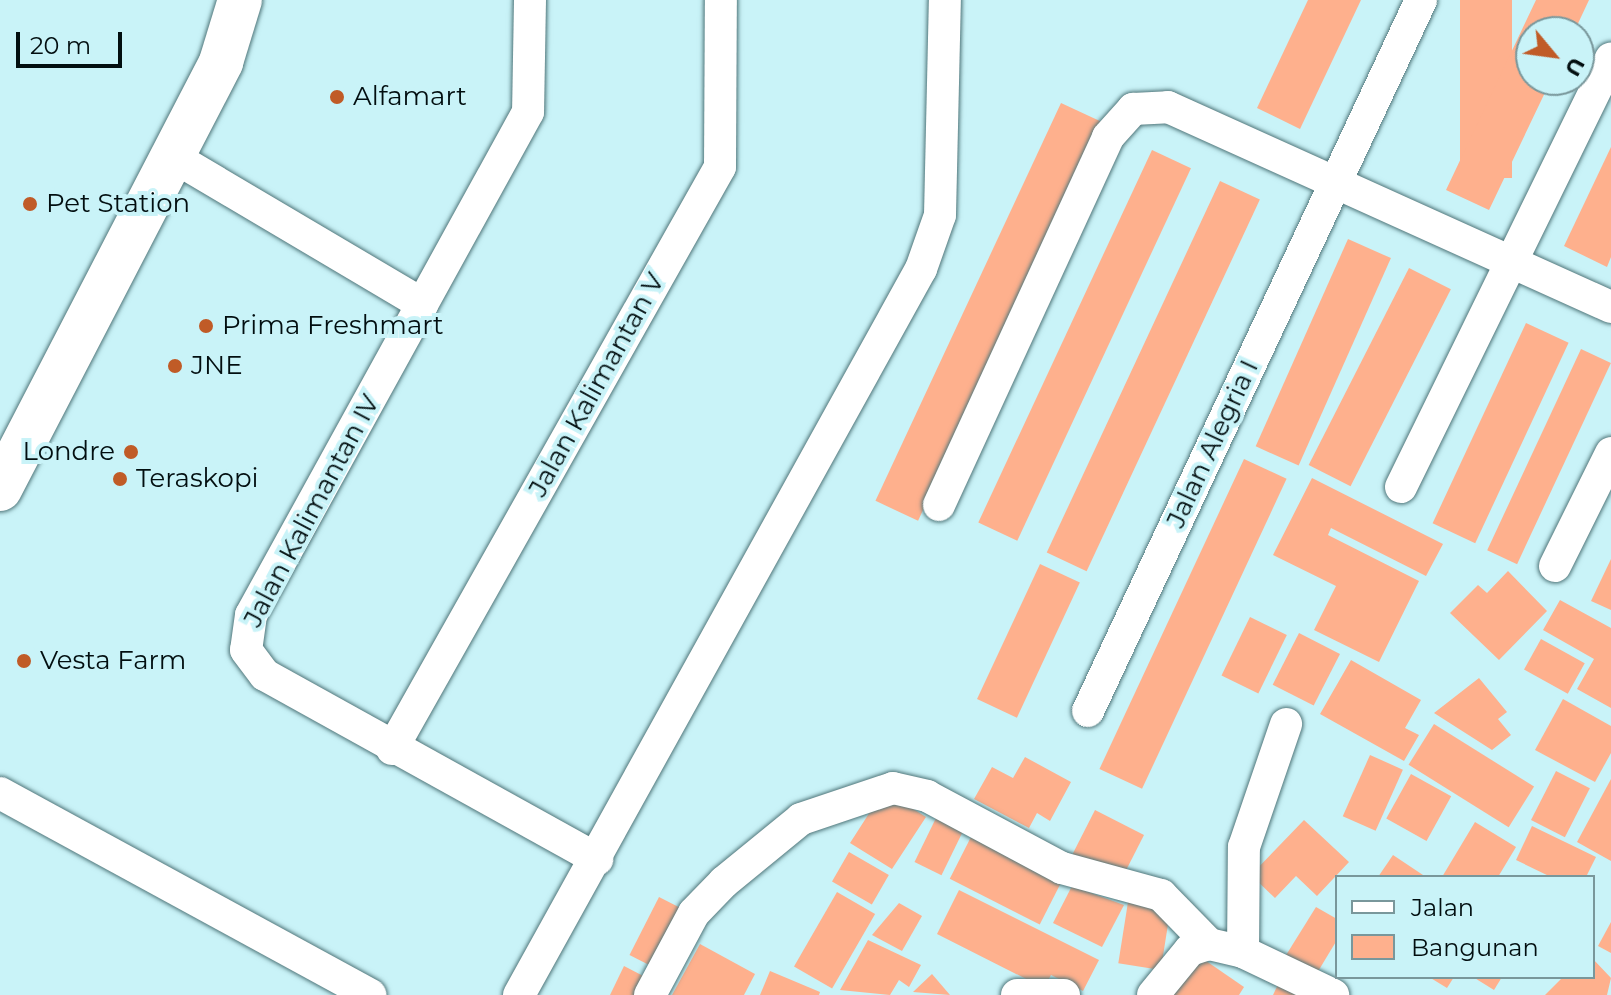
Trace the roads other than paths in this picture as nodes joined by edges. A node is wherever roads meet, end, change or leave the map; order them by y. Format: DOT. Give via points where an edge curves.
graph roads {
  1 [pos="240,0"];
  2 [pos="530,0"];
  3 [pos="721,0"];
  4 [pos="945,0"];
  5 [pos="1421,0"];
  6 [pos="1611,59"];
  7 [pos="172,156"];
  8 [pos="1338,178"];
  9 [pos="1512,261"];
  10 [pos="422,304"];
  11 [pos="1611,307"];
  12 [pos="1611,453"];
  13 [pos="1401,487"];
  14 [pos="0,489"];
  15 [pos="939,505"];
  16 [pos="1555,566"];
  17 [pos="1088,711"];
  18 [pos="1286,724"];
  19 [pos="392,749"];
  20 [pos="0,793"];
  21 [pos="597,859"];
  22 [pos="1209,944"];
  23 [pos="1243,952"];
  24 [pos="371,995"];
  25 [pos="519,995"];
  26 [pos="650,995"];
  27 [pos="1017,995"];
  28 [pos="1064,995"];
  29 [pos="1153,995"];
  30 [pos="1333,995"];
  1 -- 7 [label="street" via="221,62"];
  2 -- 10 [label="street, Jalan Kalimantan IV" via="528,112"];
  3 -- 19 [label="street, Jalan Kalimantan V" via="720,167"];
  4 -- 21 [label="street" via="940,215 921,269"];
  5 -- 8 [label="street, Jalan Alegria I"];
  6 -- 9 [label="street"];
  7 -- 10 [label="street"];
  7 -- 14 [label="street"];
  8 -- 9 [label="street"];
  8 -- 15 [label="street" via="1168,107 1133,109 1108,137"];
  8 -- 17 [label="street, Jalan Alegria I"];
  9 -- 11 [label="street"];
  9 -- 13 [label="street"];
  10 -- 19 [label="street, Jalan Kalimantan IV" via="246,634 246,650 265,675"];
  12 -- 16 [label="street"];
  18 -- 23 [label="street" via="1244,847"];
  19 -- 21 [label="street, Jalan Kalimantan IV"];
  20 -- 24 [label="street"];
  21 -- 25 [label="street"];
  22 -- 23 [label="street"];
  22 -- 26 [label="street" via="1161,895 1062,868 927,796 893,788 801,819 724,882 694,913"];
  22 -- 29 [label="street" via="1190,950"];
  23 -- 30 [label="street"];
  27 -- 28 [label="street"];
}
